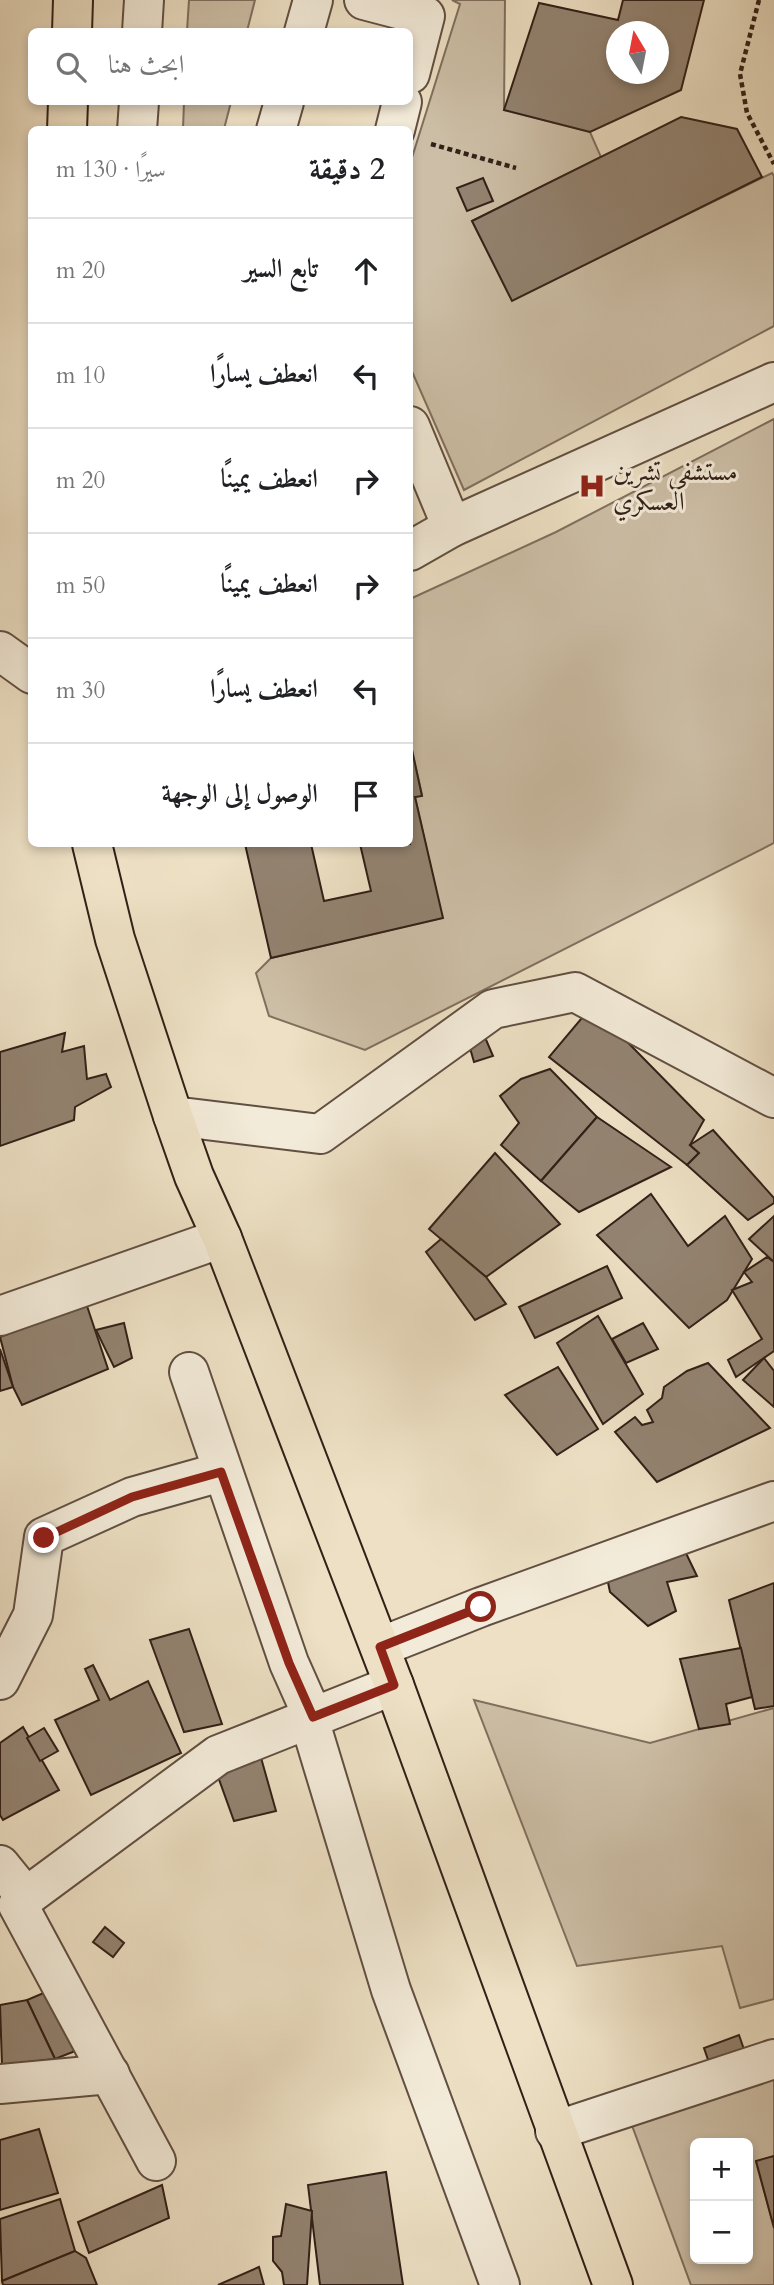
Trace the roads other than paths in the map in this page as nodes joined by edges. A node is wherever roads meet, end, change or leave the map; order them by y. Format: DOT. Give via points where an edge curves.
graph roads {
  1 [pos="73,0"];
  2 [pos="144,0"];
  3 [pos="313,0"];
  4 [pos="365,0"];
  5 [pos="72,28"];
  6 [pos="142,28"];
  7 [pos="305,28"];
  8 [pos="413,62"];
  9 [pos="68,105"];
  10 [pos="139,105"];
  11 [pos="283,105"];
  12 [pos="403,105"];
  13 [pos="67,126"];
  14 [pos="137,126"];
  15 [pos="277,126"];
  16 [pos="407,126"];
  17 [pos="774,382"];
  18 [pos="413,433"];
  19 [pos="452,527"];
  20 [pos="413,549"];
  21 [pos="0,651"];
  22 [pos="28,671"];
  23 [pos="93,847"];
  24 [pos="774,1098"];
  25 [pos="173,1116"];
  26 [pos="222,1238"];
  27 [pos="0,1316"];
  28 [pos="189,1372"];
  29 [pos="221,1472"];
  30 [pos="774,1501"];
  31 [pos="380,1647"];
  32 [pos="0,1680"];
  33 [pos="394,1685"];
  34 [pos="311,1718"];
  35 [pos="0,1865"];
  36 [pos="15,1908"];
  37 [pos="774,2059"];
  38 [pos="110,2074"];
  39 [pos="0,2084"];
  40 [pos="555,2131"];
  41 [pos="156,2161"];
  42 [pos="500,2285"];
  43 [pos="613,2285"];
  1 -- 5 [label="main road"];
  2 -- 6 [label="street"];
  3 -- 7 [label="street"];
  4 -- 8 [label="street" via="425,16"];
  9 -- 13 [label="main road"];
  10 -- 14 [label="street"];
  11 -- 15 [label="street"];
  12 -- 16 [label="street"];
  17 -- 19 [label="street"];
  18 -- 19 [label="street"];
  19 -- 20 [label="street"];
  21 -- 22 [label="street"];
  23 -- 25 [label="main road" via="115,939"];
  24 -- 25 [label="street" via="575,992 493,1009 320,1134"];
  25 -- 26 [label="main road"];
  26 -- 27 [label="street"];
  26 -- 31 [label="main road"];
  28 -- 29 [label="street"];
  29 -- 32 [label="street" via="132,1497 44,1538 33,1615"];
  29 -- 34 [label="street"];
  30 -- 31 [label="street"];
  31 -- 33 [label="main road"];
  33 -- 34 [label="street"];
  33 -- 40 [label="main road"];
  34 -- 36 [label="street" via="218,1755"];
  34 -- 42 [label="street" via="391,1990"];
  35 -- 36 [label="street"];
  36 -- 38 [label="street"];
  37 -- 40 [label="street"];
  38 -- 39 [label="street"];
  38 -- 41 [label="street"];
  40 -- 43 [label="main road"];
}
